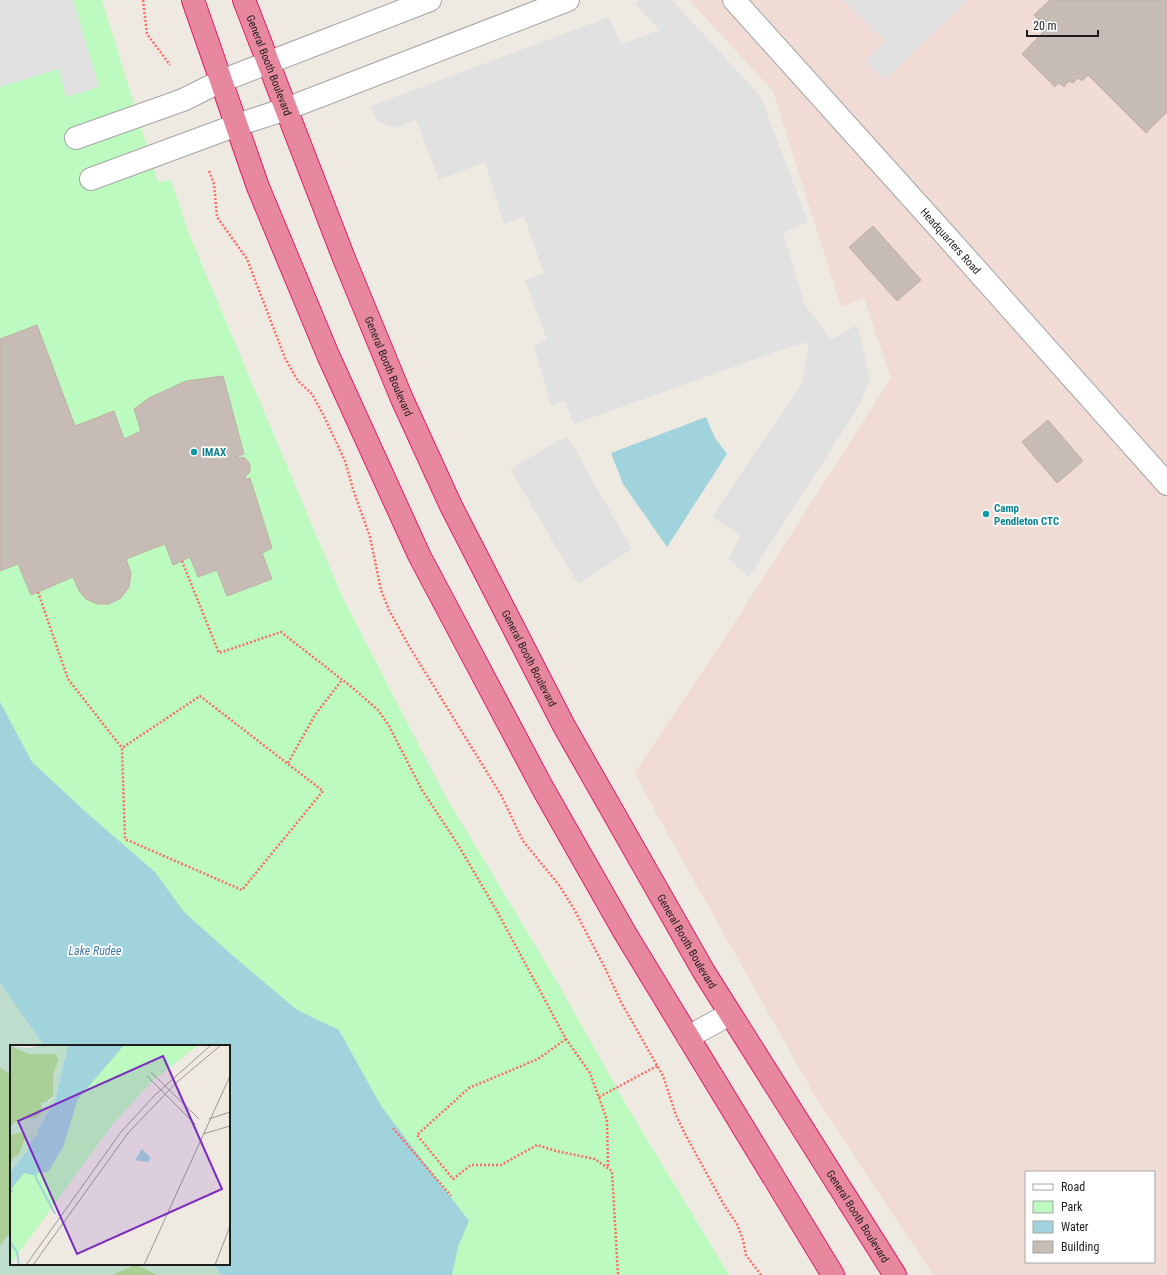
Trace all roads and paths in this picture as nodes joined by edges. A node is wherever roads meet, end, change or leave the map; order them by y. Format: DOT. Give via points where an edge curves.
graph roads {
  1 [pos="143,0"];
  2 [pos="193,0"];
  3 [pos="244,0"];
  4 [pos="430,0"];
  5 [pos="568,0"];
  6 [pos="734,0"];
  7 [pos="268,63"];
  8 [pos="170,65"];
  9 [pos="221,81"];
  10 [pos="286,109"];
  11 [pos="237,125"];
  12 [pos="76,138"];
  13 [pos="209,171"];
  14 [pos="91,179"];
  15 [pos="1167,484"];
  16 [pos="182,561"];
  17 [pos="38,592"];
  18 [pos="342,680"];
  19 [pos="122,748"];
  20 [pos="288,763"];
  21 [pos="730,1014"];
  22 [pos="688,1037"];
  23 [pos="566,1039"];
  24 [pos="657,1066"];
  25 [pos="599,1097"];
  26 [pos="393,1128"];
  27 [pos="608,1168"];
  28 [pos="451,1196"];
  29 [pos="618,1275"];
  30 [pos="761,1275"];
  31 [pos="833,1275"];
  32 [pos="895,1275"];
  1 -- 8 [label="path" via="147,34"];
  2 -- 9 [label="highway"];
  3 -- 7 [label="highway, General Booth Boulevard"];
  4 -- 7 [label="street"];
  5 -- 10 [label="street"];
  6 -- 15 [label="street, Headquarters Road"];
  7 -- 9 [label="street"];
  7 -- 10 [label="highway, General Booth Boulevard"];
  9 -- 11 [label="highway"];
  9 -- 12 [label="street" via="183,100"];
  10 -- 11 [label="street"];
  10 -- 21 [label="highway, General Booth Boulevard" via="345,261 402,398 451,506 564,726"];
  11 -- 14 [label="street"];
  11 -- 22 [label="highway" via="258,187 328,355 419,556 542,787"];
  13 -- 24 [label="path" via="214,184 217,218 247,259 285,358 298,381 312,394 345,461 370,537 381,590 389,610 501,795 523,841 559,885 574,909"];
  16 -- 18 [label="path" via="219,653 281,632"];
  17 -- 19 [label="path" via="68,679"];
  18 -- 20 [label="path" via="315,715"];
  18 -- 23 [label="path" via="378,710 389,726 422,790 498,913"];
  19 -- 20 [label="path" via="200,696"];
  19 -- 20 [label="path" via="125,839 242,890 323,791"];
  21 -- 22 [label="street"];
  21 -- 32 [label="highway, General Booth Boulevard"];
  22 -- 31 [label="highway"];
  23 -- 25 [label="path" via="590,1073"];
  23 -- 27 [label="path" via="538,1059 468,1088 417,1135 453,1179 471,1165 501,1165 537,1145 595,1159"];
  24 -- 25 [label="path"];
  24 -- 30 [label="path" via="676,1115 724,1205 737,1224 746,1256"];
  25 -- 27 [label="path" via="607,1120"];
  26 -- 28 [label="path"];
  27 -- 29 [label="path" via="612,1171"];
}
